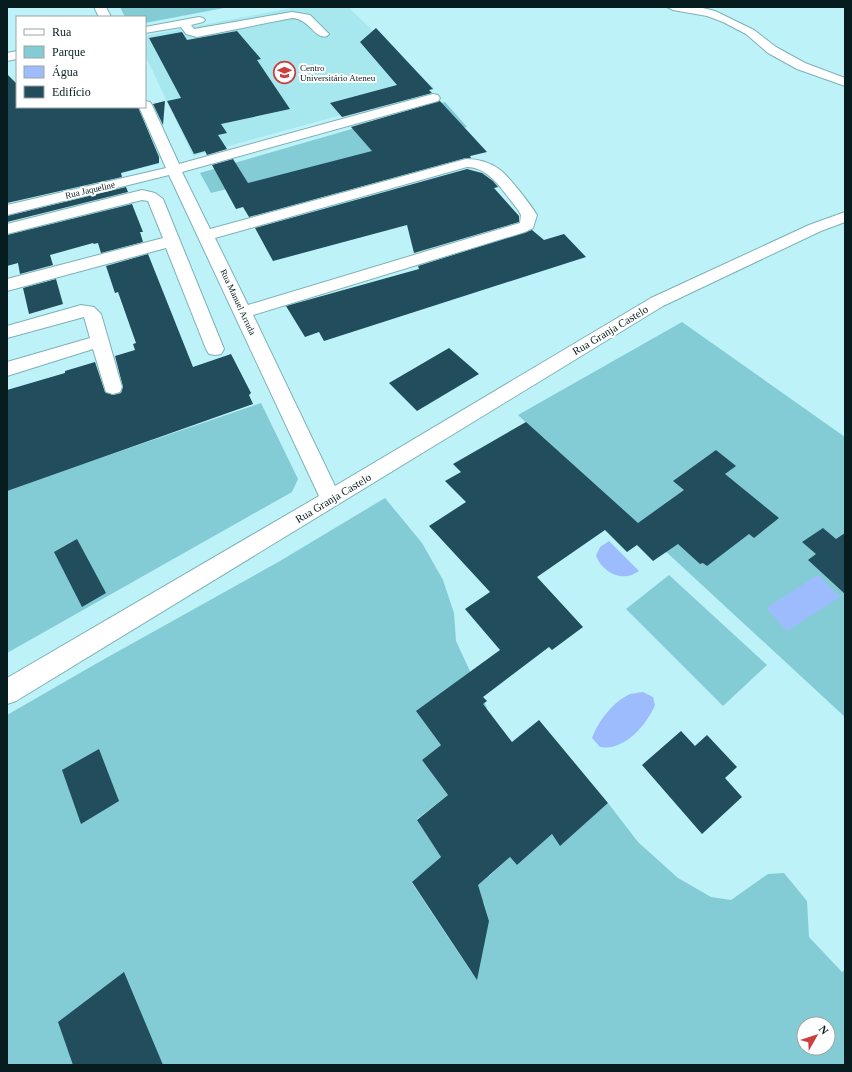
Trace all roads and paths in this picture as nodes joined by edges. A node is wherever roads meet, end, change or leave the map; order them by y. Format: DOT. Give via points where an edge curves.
graph roads {
  1 [pos="100,7"];
  2 [pos="673,7"];
  3 [pos="104,16"];
  4 [pos="213,17"];
  5 [pos="184,23"];
  6 [pos="146,30"];
  7 [pos="323,34"];
  8 [pos="845,82"];
  9 [pos="433,98"];
  10 [pos="146,108"];
  11 [pos="174,170"];
  12 [pos="7,210"];
  13 [pos="845,218"];
  14 [pos="7,229"];
  15 [pos="206,235"];
  16 [pos="172,241"];
  17 [pos="7,285"];
  18 [pos="243,312"];
  19 [pos="7,332"];
  20 [pos="100,341"];
  21 [pos="215,349"];
  22 [pos="7,369"];
  23 [pos="113,387"];
  24 [pos="331,500"];
  25 [pos="7,692"];
  1 -- 3 [label="street"];
  2 -- 8 [label="street" via="711,13 750,32 772,50 801,66"];
  4 -- 5 [label="street"];
  5 -- 6 [label="street"];
  5 -- 7 [label="street" via="190,32 197,33 302,15"];
  9 -- 11 [label="street, Rua Jaqueline"];
  10 -- 11 [label="street, Rua Manuel Arruda"];
  11 -- 12 [label="street, Rua Jaqueline"];
  11 -- 15 [label="street, Rua Manuel Arruda"];
  13 -- 24 [label="street, Rua Granja Castelo" via="815,228 657,302"];
  14 -- 16 [label="street" via="142,195 156,199"];
  15 -- 18 [label="street, Rua Manuel Arruda"];
  15 -- 18 [label="street" via="466,163 475,163 494,172 529,215 527,225 506,233"];
  16 -- 17 [label="street"];
  16 -- 21 [label="street"];
  18 -- 24 [label="street, Rua Manuel Arruda"];
  19 -- 20 [label="street" via="88,311 92,314"];
  20 -- 22 [label="street"];
  20 -- 23 [label="street"];
  24 -- 25 [label="street, Rua Granja Castelo"];
}
